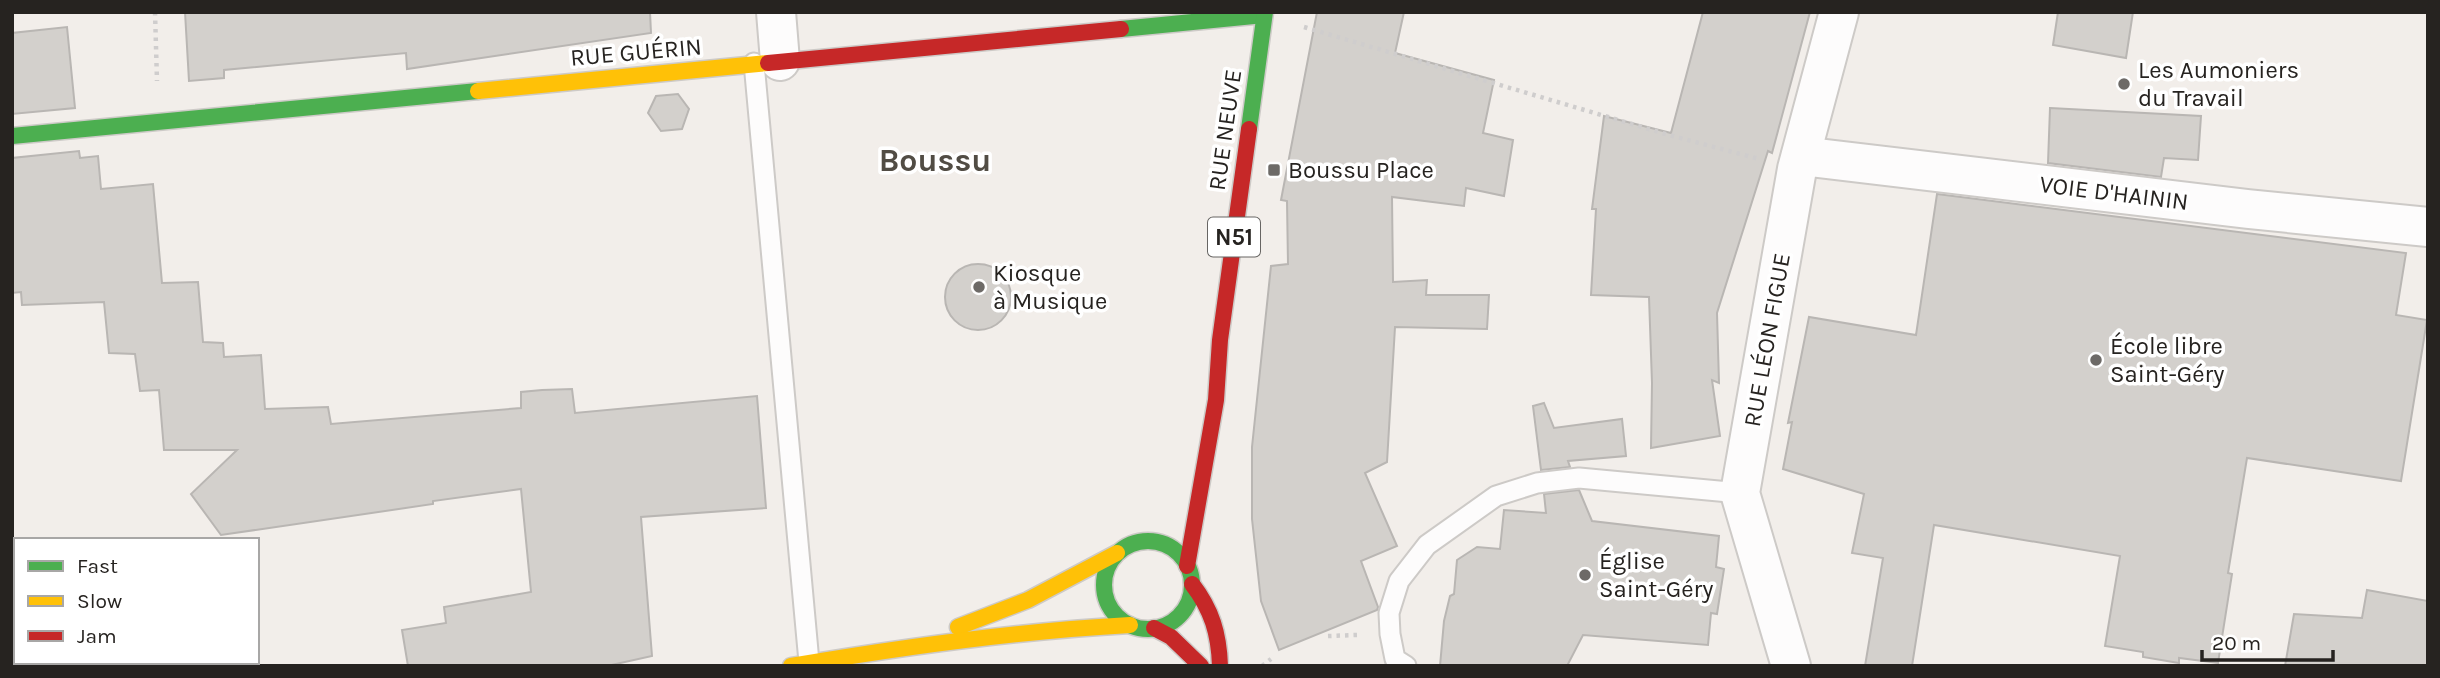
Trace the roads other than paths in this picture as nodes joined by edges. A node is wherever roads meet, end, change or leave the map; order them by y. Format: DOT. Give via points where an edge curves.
graph roads {
  1 [pos="776,12"];
  2 [pos="1839,12"];
  3 [pos="1264,14"];
  4 [pos="767,62"];
  5 [pos="12,136"];
  6 [pos="1799,163"];
  7 [pos="2428,227"];
  8 [pos="1205,463"];
  9 [pos="1740,493"];
  10 [pos="1182,496"];
  11 [pos="1155,524"];
  12 [pos="1124,549"];
  13 [pos="1187,566"];
  14 [pos="1192,584"];
  15 [pos="1130,625"];
  16 [pos="1154,628"];
  17 [pos="866,653"];
  18 [pos="800,664"];
  19 [pos="1201,666"];
  20 [pos="1220,666"];
  21 [pos="1406,666"];
  22 [pos="1791,666"];
  1 -- 4 [label="street"];
  2 -- 6 [label="street, RUE LÉON FIGUE"];
  3 -- 4 [label="main road, RUE GUÉRIN"];
  3 -- 8 [label="main road, RUE NEUVE / N51"];
  4 -- 5 [label="main road, RUE GUÉRIN"];
  4 -- 18 [label="lane"];
  6 -- 7 [label="street, VOIE D'HAININ"];
  6 -- 9 [label="street, RUE LÉON FIGUE"];
  8 -- 10 [label="main road, RUE NEUVE / N51"];
  8 -- 13 [label="main road, RUE NEUVE / N51"];
  9 -- 21 [label="lane" via="1579,478 1536,482 1496,496 1427,545 1399,581 1389,613 1390,634 1395,659"];
  9 -- 22 [label="street, RUE LÉON FIGUE"];
  11 -- 12 [label="main road"];
  12 -- 13 [label="main road" via="1152,541 1164,544"];
  12 -- 15 [label="main road" via="1109,565 1104,593 1118,618"];
  12 -- 17 [label="main road" via="1028,600 934,635"];
  13 -- 14 [label="main road"];
  14 -- 16 [label="main road" via="1182,612 1166,626"];
  14 -- 20 [label="main road" via="1214,617"];
  15 -- 16 [label="main road"];
  15 -- 17 [label="main road"];
  16 -- 19 [label="main road" via="1171,636"];
  17 -- 18 [label="main road"];
}
